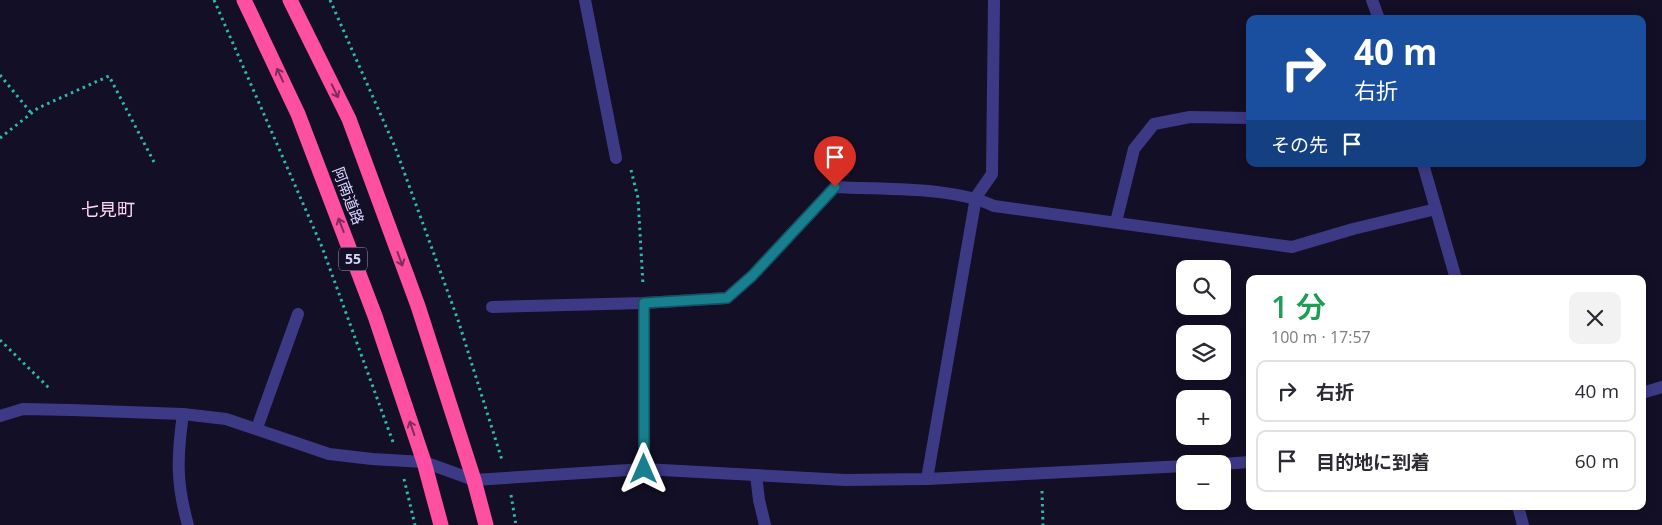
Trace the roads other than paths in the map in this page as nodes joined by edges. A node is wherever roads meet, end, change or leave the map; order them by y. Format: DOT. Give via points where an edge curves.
graph roads {
  1 [pos="244,0"];
  2 [pos="290,0"];
  3 [pos="585,0"];
  4 [pos="994,0"];
  5 [pos="1372,0"];
  6 [pos="1378,15"];
  7 [pos="1246,118"];
  8 [pos="616,158"];
  9 [pos="1424,167"];
  10 [pos="976,197"];
  11 [pos="1436,208"];
  12 [pos="1116,222"];
  13 [pos="1455,275"];
  14 [pos="644,303"];
  15 [pos="492,307"];
  16 [pos="298,314"];
  17 [pos="1662,388"];
  18 [pos="1646,392"];
  19 [pos="183,414"];
  20 [pos="0,416"];
  21 [pos="257,428"];
  22 [pos="424,462"];
  23 [pos="1246,462"];
  24 [pos="1231,463"];
  25 [pos="1176,466"];
  26 [pos="644,469"];
  27 [pos="756,475"];
  28 [pos="927,479"];
  29 [pos="474,480"];
  30 [pos="1519,510"];
  31 [pos="188,525"];
  32 [pos="441,525"];
  33 [pos="486,525"];
  34 [pos="765,525"];
  35 [pos="1523,525"];
  22 -- 1 [label="highway, 阿南道路 / 55, one-way" via="375,316 298,114"];
  2 -- 29 [label="highway, 阿南道路, one-way" via="349,120 418,306"];
  3 -- 8 [label="street"];
  4 -- 10 [label="street" via="992,174"];
  5 -- 6 [label="street"];
  7 -- 12 [label="street" via="1190,117 1154,124 1134,149"];
  9 -- 11 [label="street"];
  10 -- 12 [label="street" via="994,206"];
  10 -- 14 [label="street" via="835,187 752,276 727,298"];
  10 -- 28 [label="street"];
  11 -- 12 [label="street" via="1292,247"];
  11 -- 13 [label="street"];
  14 -- 15 [label="street"];
  14 -- 26 [label="street"];
  16 -- 21 [label="street"];
  17 -- 18 [label="street"];
  19 -- 20 [label="street" via="22,410"];
  19 -- 21 [label="street" via="226,419"];
  19 -- 31 [label="street" via="177,479"];
  21 -- 22 [label="street" via="329,454"];
  22 -- 29 [label="street"];
  22 -- 32 [label="highway, 阿南道路 / 55"];
  23 -- 24 [label="street"];
  25 -- 28 [label="street"];
  26 -- 27 [label="street"];
  26 -- 29 [label="street"];
  27 -- 28 [label="street" via="845,480"];
  27 -- 34 [label="street"];
  29 -- 33 [label="highway, 阿南道路"];
  30 -- 35 [label="street"];
}
